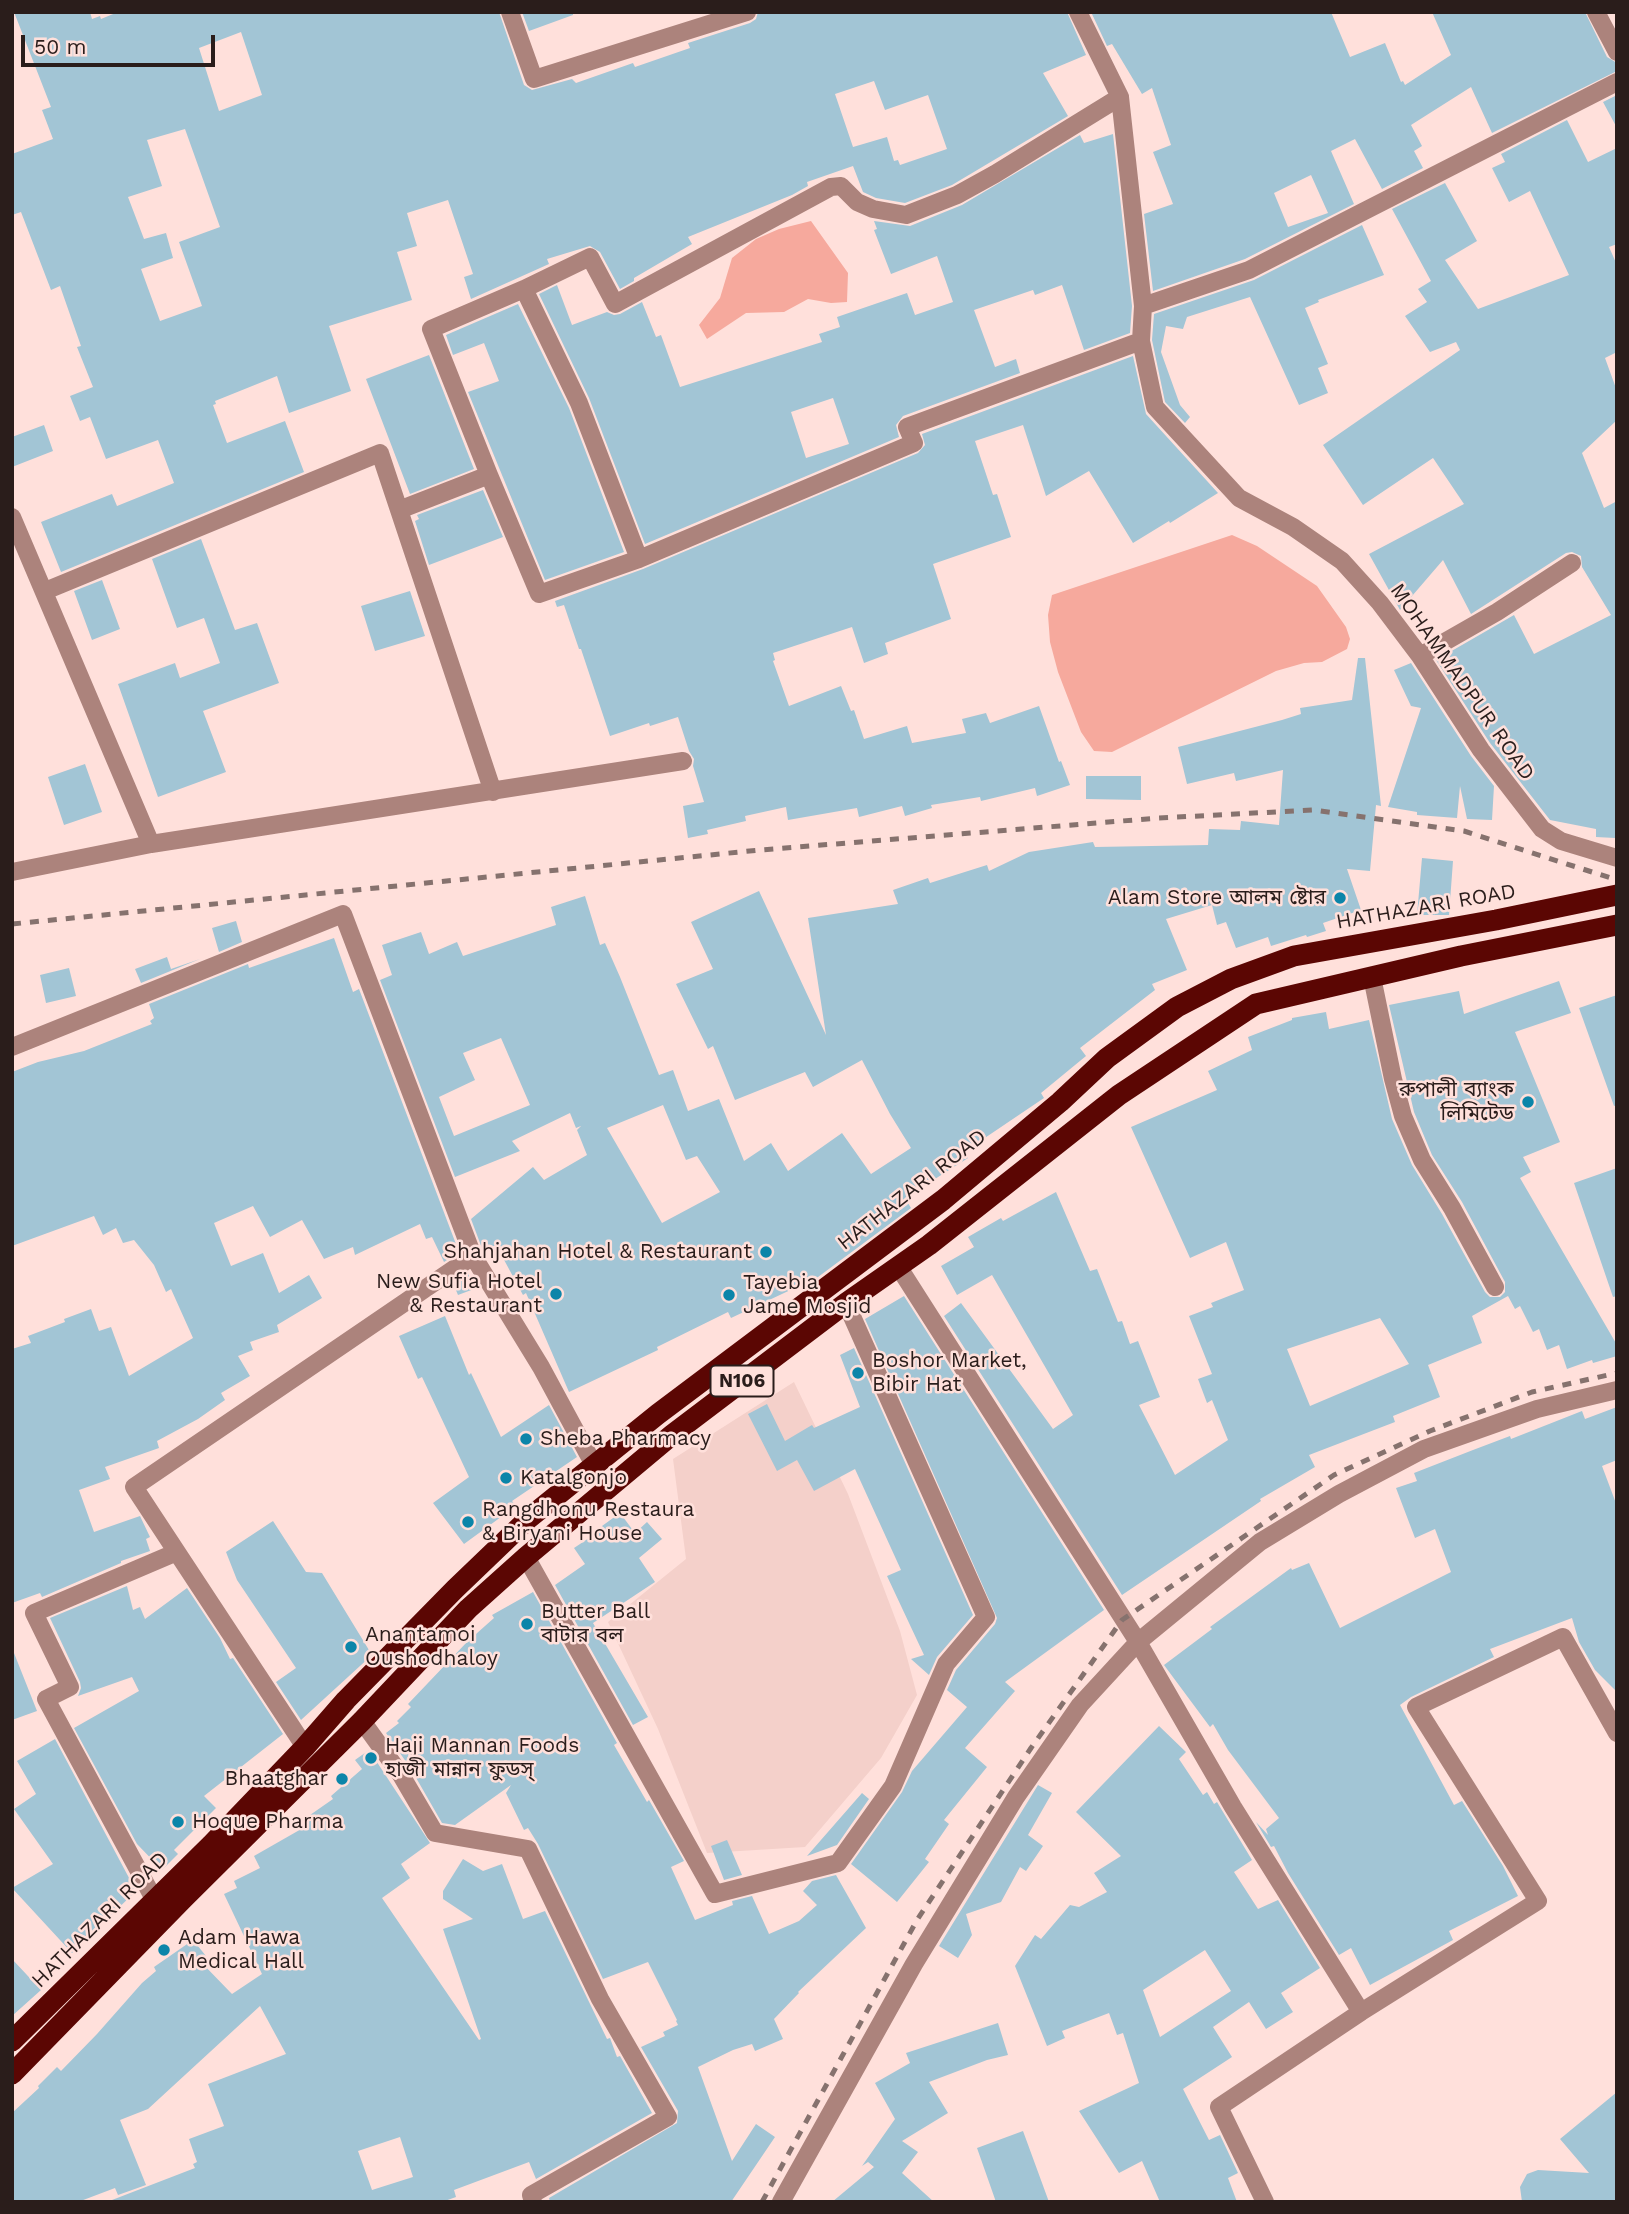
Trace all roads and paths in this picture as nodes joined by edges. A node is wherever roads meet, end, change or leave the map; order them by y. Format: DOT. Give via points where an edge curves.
graph roads {
  1 [pos="510,12"];
  2 [pos="747,12"];
  3 [pos="1078,12"];
  4 [pos="1596,12"];
  5 [pos="1617,52"];
  6 [pos="1617,82"];
  7 [pos="1120,97"];
  8 [pos="524,289"];
  9 [pos="1143,306"];
  10 [pos="1141,341"];
  11 [pos="489,475"];
  12 [pos="399,510"];
  13 [pos="12,517"];
  14 [pos="639,559"];
  15 [pos="1572,563"];
  16 [pos="45,591"];
  17 [pos="1420,656"];
  18 [pos="683,761"];
  19 [pos="493,792"];
  20 [pos="151,844"];
  21 [pos="1617,858"];
  22 [pos="12,872"];
  23 [pos="1617,895"];
  24 [pos="1617,925"];
  25 [pos="1372,977"];
  26 [pos="12,1047"];
  27 [pos="473,1256"];
  28 [pos="898,1266"];
  29 [pos="1495,1287"];
  30 [pos="846,1303"];
  31 [pos="1617,1390"];
  32 [pos="594,1465"];
  33 [pos="177,1552"];
  34 [pos="526,1557"];
  35 [pos="1138,1642"];
  36 [pos="362,1721"];
  37 [pos="1617,1733"];
  38 [pos="305,1747"];
  39 [pos="154,1899"];
  40 [pos="1361,2012"];
  41 [pos="12,2041"];
  42 [pos="12,2074"];
  43 [pos="533,2202"];
  44 [pos="781,2202"];
  45 [pos="1265,2202"];
  1 -- 2 [label="street" via="534,79"];
  3 -- 7 [label="street"];
  4 -- 5 [label="street"];
  6 -- 9 [label="street" via="1249,271"];
  7 -- 8 [label="street" via="957,195 906,215 873,209 857,202 841,186 831,187 615,304 590,257"];
  7 -- 9 [label="street, MOHAMMADPUR ROAD"];
  8 -- 11 [label="street" via="431,329"];
  8 -- 14 [label="street" via="579,403"];
  9 -- 10 [label="street, MOHAMMADPUR ROAD"];
  10 -- 14 [label="street" via="907,427 914,443"];
  10 -- 17 [label="street, MOHAMMADPUR ROAD" via="1155,407 1190,447 1239,498 1342,561"];
  11 -- 12 [label="street"];
  11 -- 14 [label="street" via="540,594"];
  12 -- 16 [label="street" via="380,453"];
  12 -- 19 [label="street"];
  13 -- 16 [label="street"];
  15 -- 17 [label="street"];
  16 -- 20 [label="street"];
  17 -- 21 [label="street, MOHAMMADPUR ROAD" via="1481,750 1542,829 1561,841"];
  18 -- 19 [label="street"];
  19 -- 20 [label="street"];
  20 -- 22 [label="street"];
  23 -- 32 [label="highway, HATHAZARI ROAD / N106" via="1294,956 1231,979 1177,1007 1107,1058 943,1200"];
  24 -- 25 [label="highway, HATHAZARI ROAD / N106"];
  25 -- 28 [label="highway, HATHAZARI ROAD / N106" via="1256,1004 1119,1095"];
  25 -- 29 [label="street" via="1403,1116 1422,1160"];
  26 -- 27 [label="street" via="342,914"];
  27 -- 32 [label="street"];
  27 -- 33 [label="street" via="134,1487"];
  28 -- 30 [label="highway, HATHAZARI ROAD / N106"];
  28 -- 35 [label="street"];
  30 -- 34 [label="highway, HATHAZARI ROAD / N106" via="673,1434"];
  30 -- 34 [label="street" via="986,1617 946,1664 893,1786 838,1863 715,1894"];
  31 -- 35 [label="street" via="1537,1409 1423,1449 1260,1542"];
  32 -- 38 [label="highway, HATHAZARI ROAD / N106" via="529,1518 455,1589"];
  33 -- 38 [label="street"];
  33 -- 39 [label="street" via="34,1613 70,1687 46,1699"];
  34 -- 36 [label="highway, HATHAZARI ROAD / N106" via="468,1609"];
  35 -- 40 [label="street" via="1233,1807"];
  35 -- 44 [label="street" via="1080,1705 1016,1797 914,1964"];
  36 -- 42 [label="highway, HATHAZARI ROAD / N106"];
  36 -- 43 [label="street" via="435,1833 528,1849 600,2000 668,2117 531,2195"];
  37 -- 40 [label="street" via="1563,1637 1416,1707 1538,1901"];
  38 -- 39 [label="highway, HATHAZARI ROAD / N106"];
  39 -- 41 [label="highway, HATHAZARI ROAD / N106"];
  40 -- 45 [label="street" via="1219,2107"];
}
